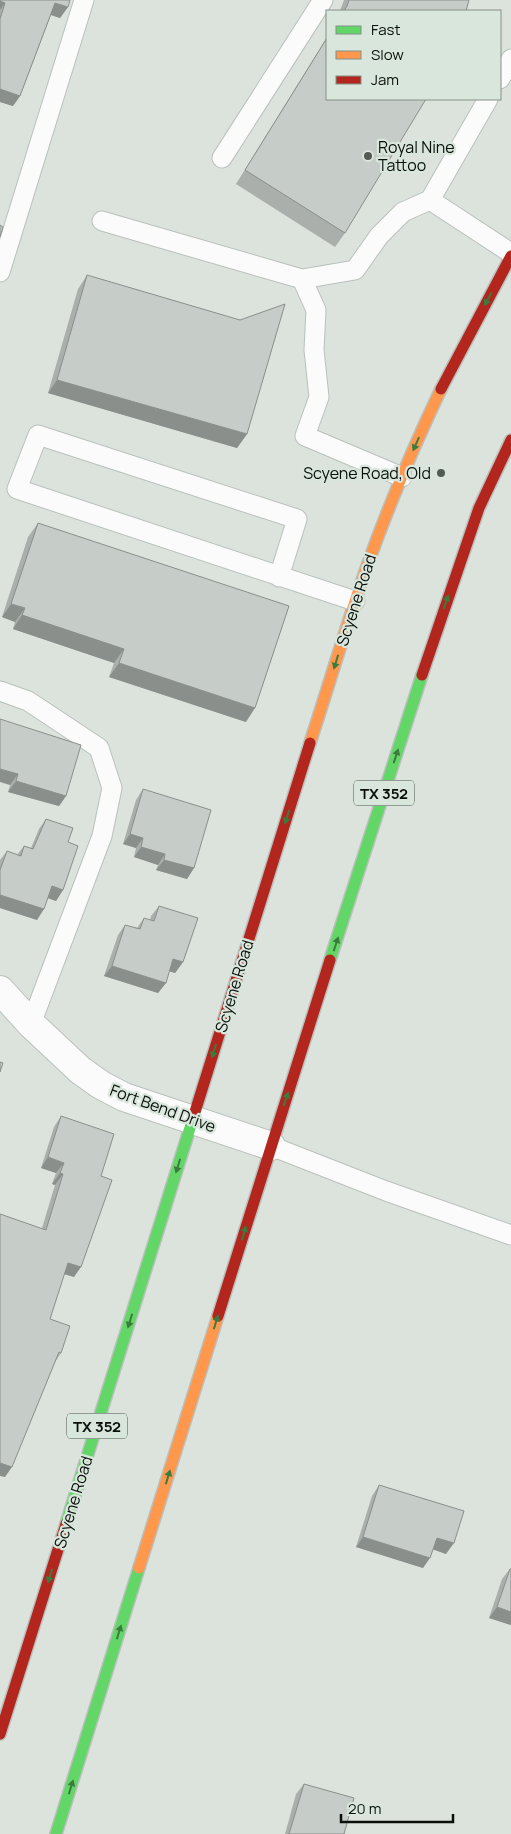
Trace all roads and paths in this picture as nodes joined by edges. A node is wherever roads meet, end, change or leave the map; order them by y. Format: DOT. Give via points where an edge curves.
graph roads {
  1 [pos="84,0"];
  2 [pos="323,0"];
  3 [pos="511,59"];
  4 [pos="501,77"];
  5 [pos="487,100"];
  6 [pos="222,158"];
  7 [pos="430,200"];
  8 [pos="102,221"];
  9 [pos="511,254"];
  10 [pos="0,272"];
  11 [pos="302,279"];
  12 [pos="511,440"];
  13 [pos="402,477"];
  14 [pos="279,576"];
  15 [pos="355,601"];
  16 [pos="0,691"];
  17 [pos="0,990"];
  18 [pos="31,1024"];
  19 [pos="193,1119"];
  20 [pos="271,1146"];
  21 [pos="511,1235"];
  22 [pos="0,1734"];
  23 [pos="56,1834"];
  1 -- 10 [label="lane"];
  2 -- 6 [label="lane"];
  3 -- 4 [label="lane"];
  5 -- 7 [label="lane"];
  7 -- 9 [label="lane"];
  7 -- 11 [label="lane" via="403,212 379,236 355,270"];
  8 -- 11 [label="lane"];
  9 -- 13 [label="main road, Scyene Road / TX 352, one-way" via="458,354"];
  11 -- 13 [label="lane" via="316,310 314,350 319,397 305,436"];
  20 -- 12 [label="main road, TX 352, one-way" via="434,636 479,508"];
  13 -- 15 [label="main road, Scyene Road / TX 352"];
  14 -- 14 [label="lane" via="17,489 38,435 297,519"];
  14 -- 15 [label="lane"];
  15 -- 19 [label="main road, Scyene Road / TX 352, one-way"];
  16 -- 18 [label="lane" via="28,701 99,748 112,788 102,836"];
  17 -- 18 [label="street, Fort Bend Drive"];
  18 -- 19 [label="street, Fort Bend Drive" via="101,1085 124,1097"];
  19 -- 20 [label="street, Fort Bend Drive"];
  19 -- 22 [label="main road, Scyene Road / TX 352, one-way"];
  20 -- 21 [label="lane"];
  23 -- 20 [label="main road, TX 352, one-way"];
}
